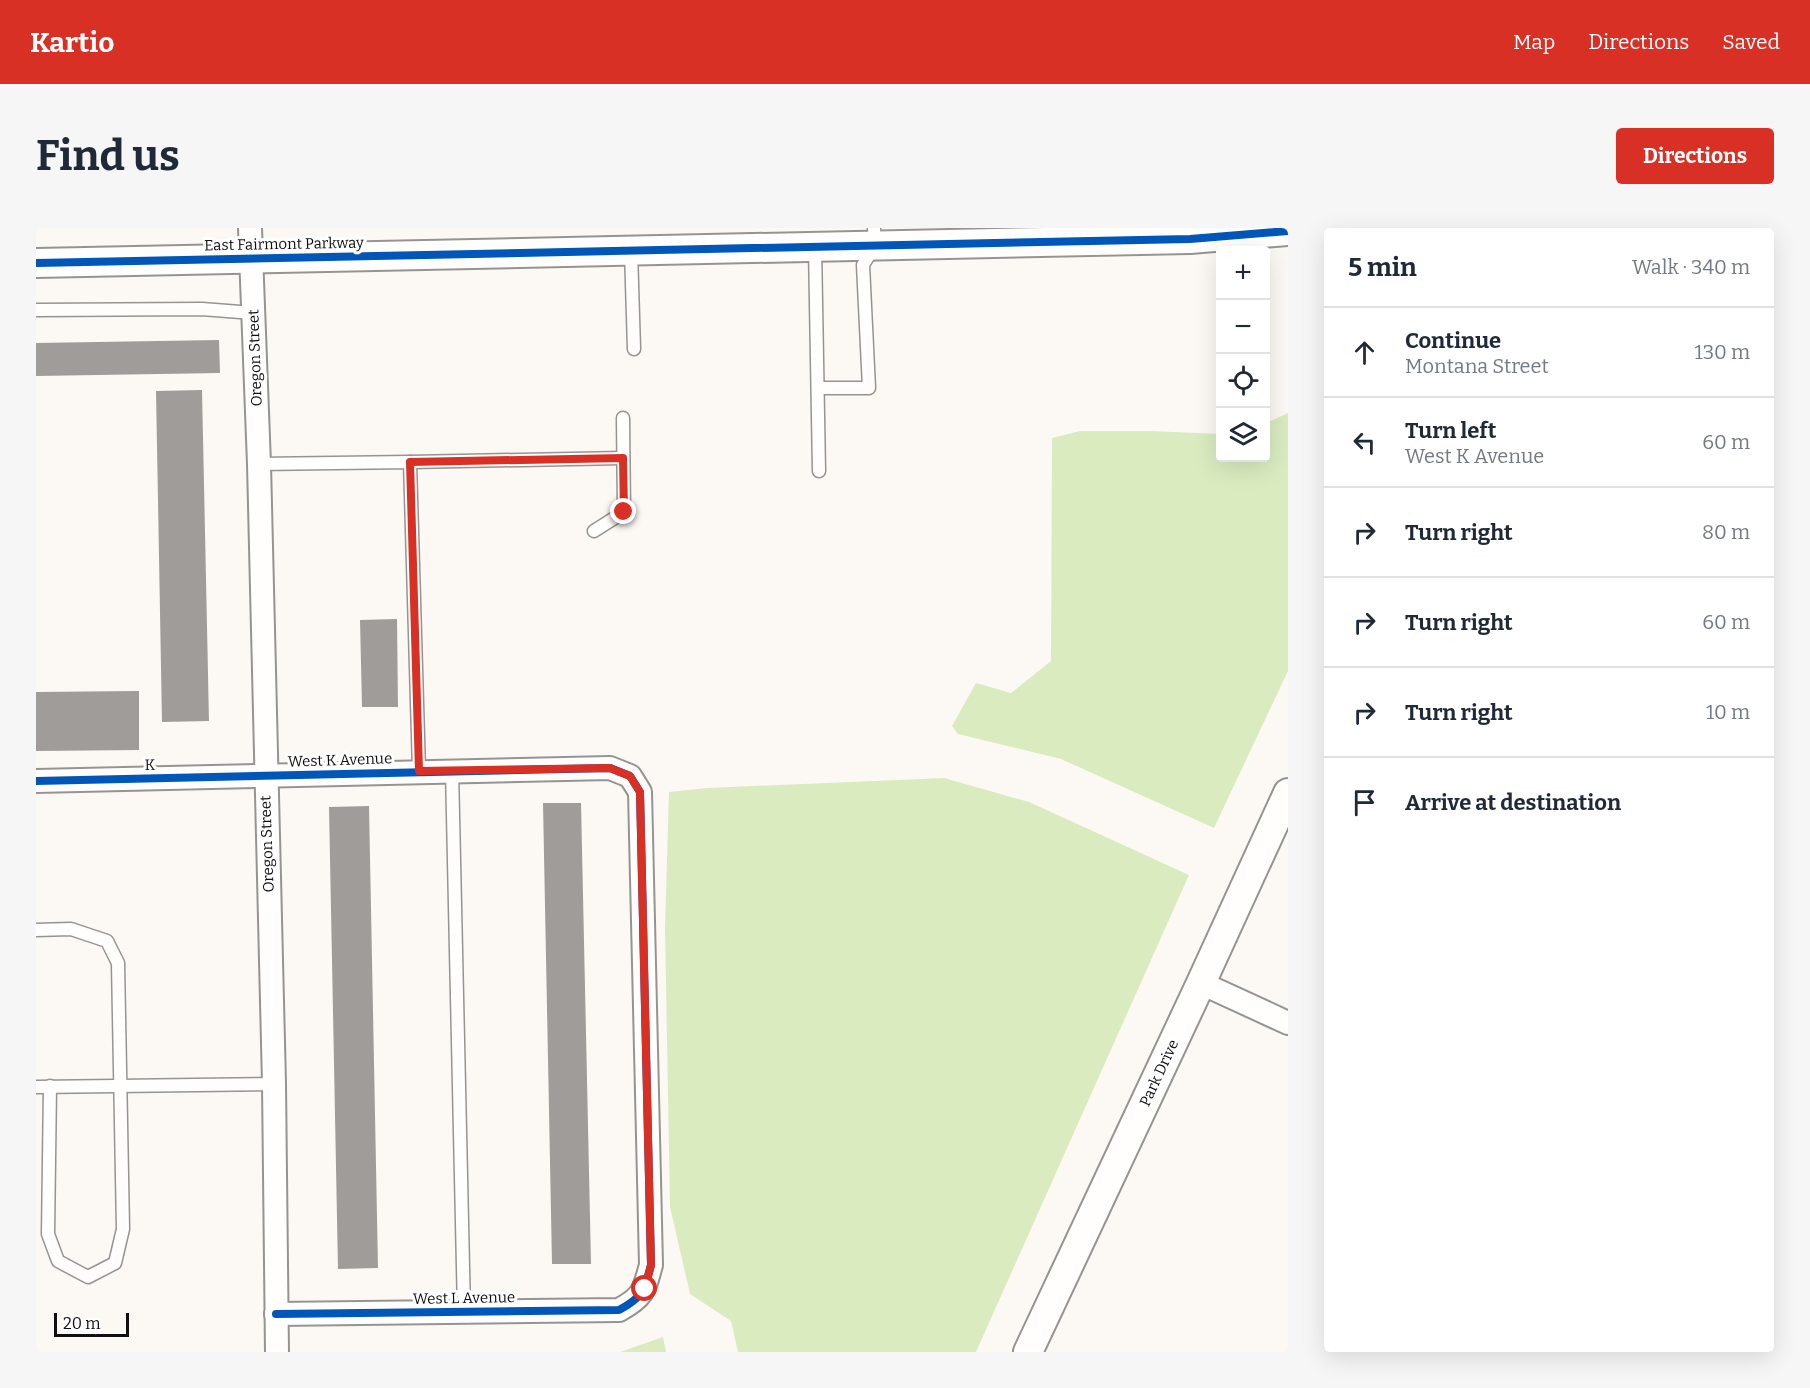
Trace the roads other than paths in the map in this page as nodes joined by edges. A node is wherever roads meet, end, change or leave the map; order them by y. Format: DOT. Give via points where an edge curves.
graph roads {
  1 [pos="250,228"];
  2 [pos="1288,231"];
  3 [pos="875,236"];
  4 [pos="949,236"];
  5 [pos="669,238"];
  6 [pos="815,246"];
  7 [pos="631,250"];
  8 [pos="252,258"];
  9 [pos="36,262"];
  10 [pos="36,310"];
  11 [pos="253,313"];
  12 [pos="634,349"];
  13 [pos="818,388"];
  14 [pos="623,418"];
  15 [pos="623,458"];
  16 [pos="410,462"];
  17 [pos="259,464"];
  18 [pos="819,471"];
  19 [pos="594,531"];
  20 [pos="452,770"];
  21 [pos="419,771"];
  22 [pos="266,776"];
  23 [pos="36,781"];
  24 [pos="1288,793"];
  25 [pos="36,930"];
  26 [pos="1201,983"];
  27 [pos="1288,1023"];
  28 [pos="274,1084"];
  29 [pos="50,1086"];
  30 [pos="122,1086"];
  31 [pos="36,1087"];
  32 [pos="645,1289"];
  33 [pos="464,1311"];
  34 [pos="276,1314"];
  35 [pos="277,1352"];
  36 [pos="1028,1352"];
  1 -- 8 [label="street, Oregon Street"];
  2 -- 4 [label="street, East Fairmont Parkway" via="1190,239"];
  3 -- 4 [label="street, East Fairmont Parkway"];
  3 -- 6 [label="street, East Fairmont Parkway"];
  3 -- 13 [label="lane" via="863,265 869,388"];
  5 -- 6 [label="street, East Fairmont Parkway"];
  5 -- 7 [label="street, East Fairmont Parkway"];
  6 -- 13 [label="lane"];
  7 -- 8 [label="street, East Fairmont Parkway"];
  7 -- 12 [label="lane"];
  8 -- 9 [label="street, East Fairmont Parkway"];
  8 -- 11 [label="street, Oregon Street"];
  10 -- 11 [label="lane" via="202,309"];
  11 -- 17 [label="street, Oregon Street"];
  13 -- 18 [label="lane"];
  14 -- 15 [label="lane"];
  15 -- 16 [label="lane"];
  15 -- 19 [label="lane" via="624,512"];
  16 -- 17 [label="lane"];
  16 -- 21 [label="lane"];
  17 -- 22 [label="street, Oregon Street"];
  20 -- 21 [label="street, West K Avenue"];
  20 -- 32 [label="street, West K Avenue" via="610,768 630,776 640,792 651,1265"];
  20 -- 33 [label="lane"];
  21 -- 22 [label="street, West K Avenue"];
  22 -- 23 [label="street, K"];
  22 -- 28 [label="street, Oregon Street"];
  24 -- 26 [label="street, Park Drive"];
  25 -- 30 [label="lane" via="71,929 107,941 118,963"];
  26 -- 27 [label="street"];
  26 -- 36 [label="street, Park Drive"];
  28 -- 30 [label="lane"];
  28 -- 34 [label="street, Oregon Street"];
  29 -- 30 [label="lane"];
  29 -- 30 [label="lane" via="48,1234 58,1261 88,1277 115,1263 123,1228"];
  29 -- 31 [label="lane"];
  32 -- 33 [label="street, West L Avenue" via="633,1303 619,1310"];
  33 -- 34 [label="street, West L Avenue"];
  34 -- 35 [label="street, Oregon Street"];
}
